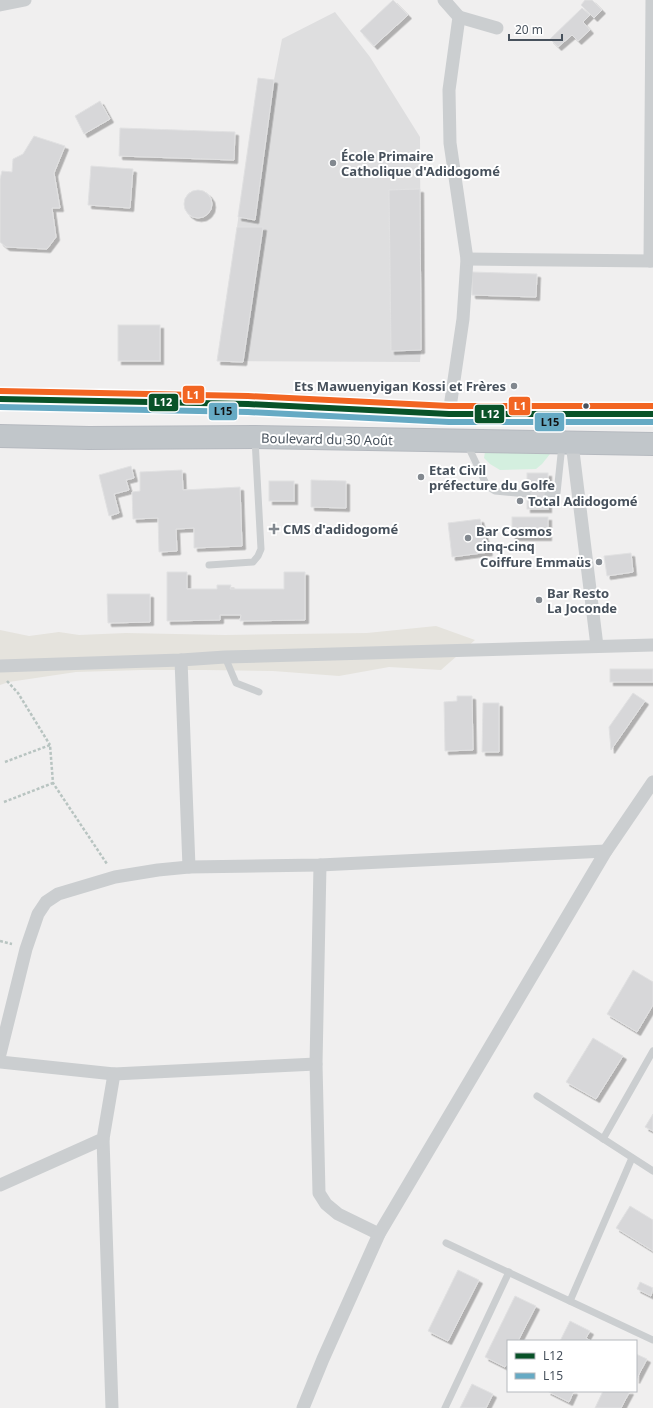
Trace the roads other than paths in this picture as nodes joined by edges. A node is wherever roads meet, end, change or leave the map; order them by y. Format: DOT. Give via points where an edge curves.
graph roads {
  1 [pos="25,0"];
  2 [pos="444,0"];
  3 [pos="652,0"];
  4 [pos="0,5"];
  5 [pos="459,17"];
  6 [pos="497,28"];
  7 [pos="652,114"];
  8 [pos="466,259"];
  9 [pos="651,261"];
  10 [pos="0,399"];
  11 [pos="449,414"];
  12 [pos="571,414"];
  13 [pos="653,414"];
  14 [pos="0,436"];
  15 [pos="255,437"];
  16 [pos="466,442"];
  17 [pos="567,443"];
  18 [pos="653,444"];
  19 [pos="527,494"];
  20 [pos="548,495"];
  21 [pos="209,565"];
  22 [pos="653,645"];
  23 [pos="597,646"];
  24 [pos="225,657"];
  25 [pos="181,660"];
  26 [pos="2,672"];
  27 [pos="259,692"];
  28 [pos="653,782"];
  29 [pos="606,851"];
  30 [pos="320,865"];
  31 [pos="189,867"];
  32 [pos="653,1051"];
  33 [pos="0,1054"];
  34 [pos="0,1062"];
  35 [pos="316,1064"];
  36 [pos="114,1074"];
  37 [pos="537,1096"];
  38 [pos="103,1139"];
  39 [pos="603,1139"];
  40 [pos="632,1158"];
  41 [pos="653,1171"];
  42 [pos="0,1185"];
  43 [pos="379,1234"];
  44 [pos="446,1243"];
  45 [pos="509,1272"];
  46 [pos="570,1301"];
  47 [pos="653,1340"];
  48 [pos="112,1408"];
  49 [pos="303,1408"];
  50 [pos="445,1408"];
  1 -- 4 [label="street"];
  2 -- 5 [label="street"];
  3 -- 7 [label="street"];
  5 -- 6 [label="street"];
  5 -- 8 [label="street" via="448,90 450,144"];
  7 -- 9 [label="street"];
  8 -- 9 [label="street"];
  8 -- 11 [label="street" via="463,319"];
  10 -- 11 [label="highway" via="248,404"];
  11 -- 12 [label="highway"];
  12 -- 13 [label="highway"];
  12 -- 17 [label="highway"];
  14 -- 15 [label="highway, Boulevard du 30 Août"];
  15 -- 16 [label="highway, Boulevard du 30 Août"];
  15 -- 21 [label="lane" via="261,549 254,562"];
  16 -- 17 [label="highway, Boulevard du 30 Août"];
  16 -- 19 [label="lane" via="487,486 495,492"];
  17 -- 18 [label="highway, Boulevard du 30 Août"];
  17 -- 20 [label="lane" via="557,493"];
  17 -- 23 [label="street"];
  22 -- 23 [label="street"];
  23 -- 24 [label="street"];
  24 -- 25 [label="street"];
  24 -- 27 [label="lane" via="236,683"];
  25 -- 26 [label="street"];
  25 -- 31 [label="street"];
  28 -- 29 [label="street"];
  29 -- 30 [label="street"];
  29 -- 43 [label="street"];
  30 -- 31 [label="street"];
  30 -- 35 [label="street"];
  31 -- 33 [label="street" via="115,877 58,894 46,902 38,914 26,949"];
  32 -- 39 [label="lane"];
  34 -- 36 [label="street"];
  35 -- 36 [label="street"];
  35 -- 43 [label="street" via="319,1193 326,1204 338,1214"];
  36 -- 38 [label="street"];
  37 -- 39 [label="lane"];
  38 -- 42 [label="street"];
  38 -- 48 [label="street"];
  39 -- 40 [label="lane"];
  40 -- 41 [label="lane"];
  40 -- 46 [label="lane"];
  43 -- 49 [label="street"];
  44 -- 45 [label="lane"];
  45 -- 46 [label="lane"];
  45 -- 50 [label="lane"];
  46 -- 47 [label="lane"];
}
